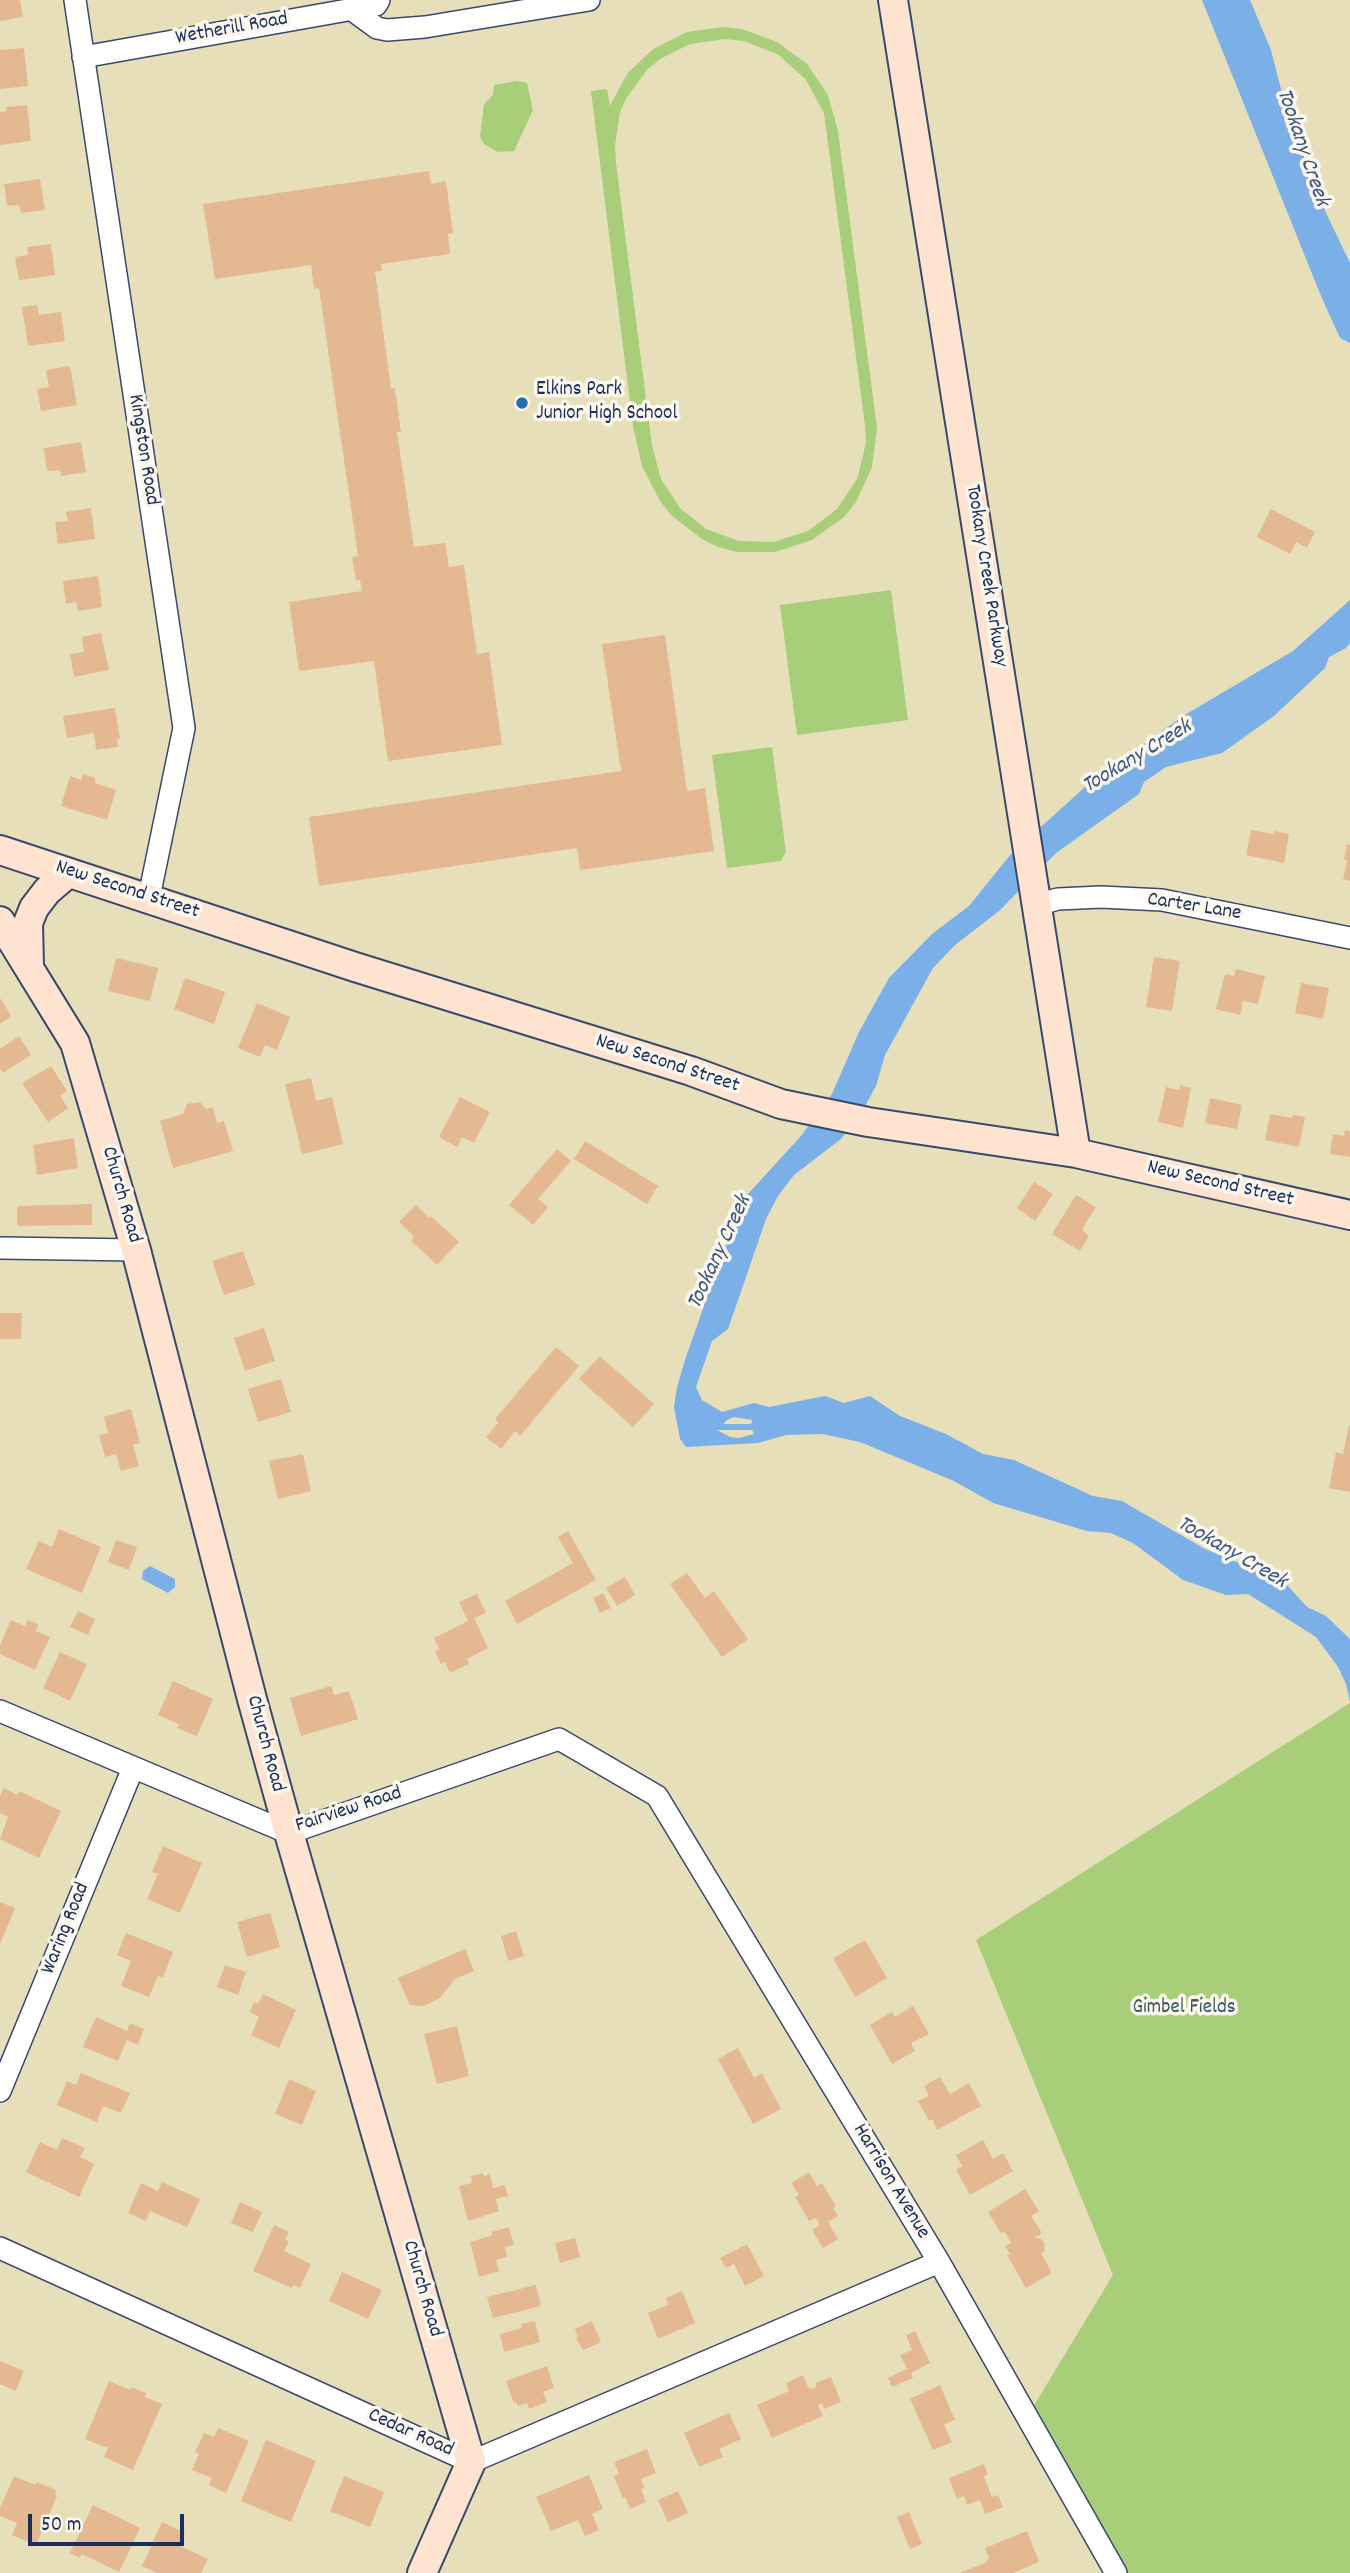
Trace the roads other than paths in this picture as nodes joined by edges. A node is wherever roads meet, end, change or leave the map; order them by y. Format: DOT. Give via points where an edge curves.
graph roads {
  1 [pos="75,0"];
  2 [pos="379,0"];
  3 [pos="589,0"];
  4 [pos="893,0"];
  5 [pos="351,9"];
  6 [pos="83,57"];
  7 [pos="0,850"];
  8 [pos="68,873"];
  9 [pos="149,897"];
  10 [pos="1035,897"];
  11 [pos="0,921"];
  12 [pos="1350,938"];
  13 [pos="29,968"];
  14 [pos="1076,1153"];
  15 [pos="1350,1215"];
  16 [pos="0,1248"];
  17 [pos="136,1250"];
  18 [pos="0,1711"];
  19 [pos="133,1768"];
  20 [pos="657,1796"];
  21 [pos="289,1833"];
  22 [pos="0,2091"];
  23 [pos="0,2248"];
  24 [pos="939,2262"];
  25 [pos="471,2462"];
  26 [pos="422,2573"];
  27 [pos="1116,2573"];
  1 -- 6 [label="street, Kingston Road"];
  2 -- 5 [label="street, Wetherill Road" via="376,5"];
  3 -- 5 [label="street" via="387,30"];
  4 -- 10 [label="street, Tookany Creek Parkway"];
  5 -- 6 [label="street, Wetherill Road"];
  6 -- 9 [label="street, Kingston Road" via="184,728"];
  7 -- 8 [label="street, New Second Street"];
  8 -- 9 [label="street, New Second Street"];
  8 -- 13 [label="street" via="34,908 28,923"];
  9 -- 14 [label="street, New Second Street" via="781,1104 868,1122"];
  10 -- 12 [label="street, Carter Lane" via="1162,900"];
  10 -- 14 [label="street, Tookany Creek Parkway"];
  11 -- 13 [label="street, Church Road"];
  13 -- 17 [label="street, Church Road" via="75,1043"];
  14 -- 15 [label="street, New Second Street"];
  16 -- 17 [label="street"];
  17 -- 21 [label="street, Church Road"];
  18 -- 19 [label="street, Fairview Road"];
  19 -- 21 [label="street, Fairview Road"];
  19 -- 22 [label="street, Waring Road"];
  20 -- 21 [label="street, Fairview Road" via="559,1739"];
  20 -- 24 [label="street, Harrison Avenue"];
  21 -- 25 [label="street, Church Road"];
  23 -- 25 [label="street, Cedar Road"];
  24 -- 25 [label="street, Cedar Road"];
  24 -- 27 [label="street, Harrison Avenue"];
  25 -- 26 [label="street"];
}
